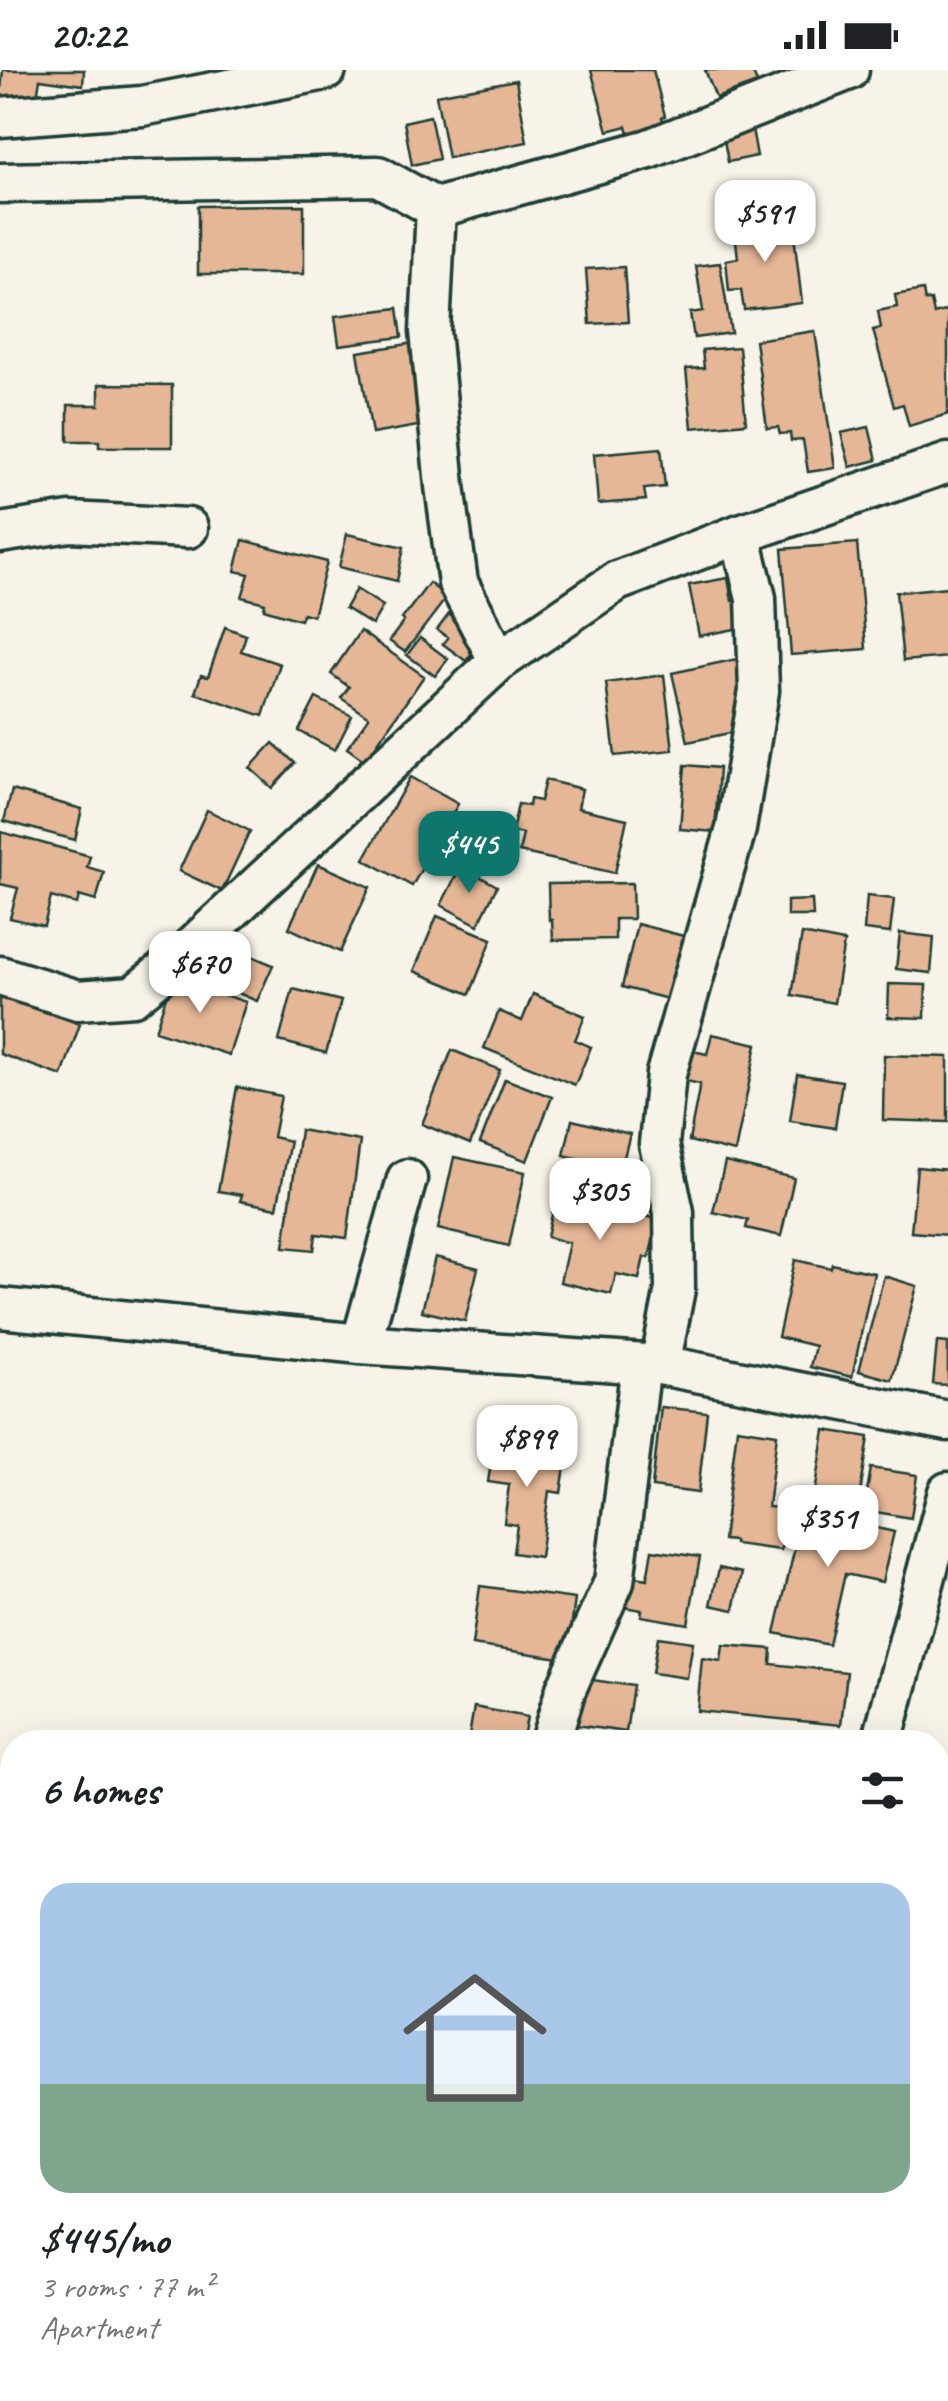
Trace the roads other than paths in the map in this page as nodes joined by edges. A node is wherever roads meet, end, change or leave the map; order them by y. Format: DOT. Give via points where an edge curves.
graph roads {
  1 [pos="326,70"];
  2 [pos="849,70"];
  3 [pos="0,117"];
  4 [pos="0,182"];
  5 [pos="436,208"];
  6 [pos="948,463"];
  7 [pos="188,528"];
  8 [pos="0,533"];
  9 [pos="740,534"];
  10 [pos="499,661"];
  11 [pos="0,976"];
  12 [pos="408,1178"];
  13 [pos="0,1308"];
  14 [pos="361,1344"];
  15 [pos="651,1364"];
  16 [pos="948,1421"];
  17 [pos="948,1492"];
  18 [pos="554,1730"];
  19 [pos="885,1730"];
  1 -- 3 [label="street" via="142,106"];
  2 -- 5 [label="street" via="649,149"];
  4 -- 5 [label="street" via="378,176"];
  5 -- 10 [label="street" via="430,331 458,583"];
  6 -- 9 [label="street"];
  7 -- 8 [label="street" via="70,522"];
  9 -- 10 [label="street" via="617,581"];
  9 -- 15 [label="street" via="756,598 759,690 736,828 666,1074 659,1144 674,1212 675,1289"];
  10 -- 11 [label="street" via="133,996 78,1000"];
  12 -- 14 [label="street"];
  13 -- 14 [label="street"];
  14 -- 15 [label="street"];
  15 -- 16 [label="street"];
  15 -- 18 [label="street" via="614,1582"];
  17 -- 19 [label="street"];
}
